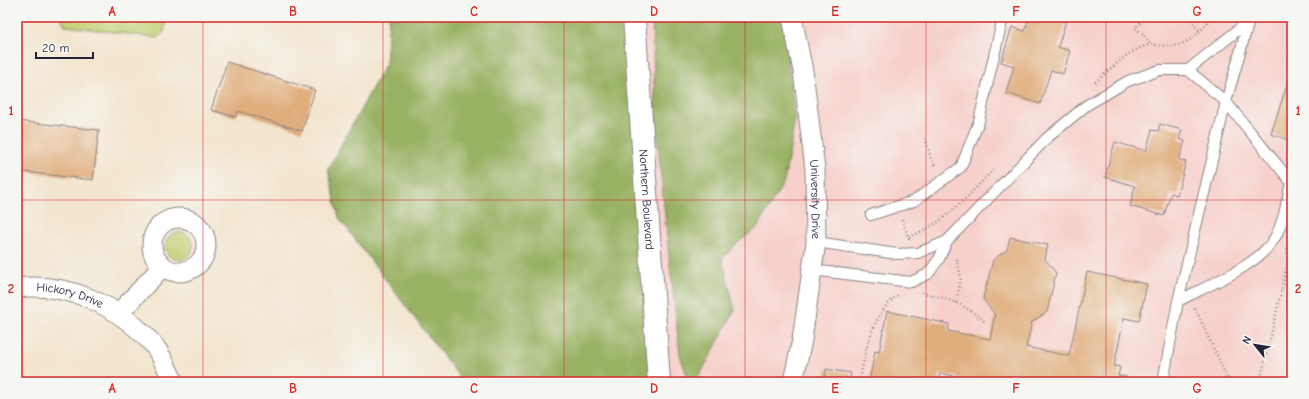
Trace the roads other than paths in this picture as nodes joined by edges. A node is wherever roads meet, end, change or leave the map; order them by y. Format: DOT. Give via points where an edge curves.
graph roads {
  1 [pos="634,17"];
  2 [pos="792,17"];
  3 [pos="1003,17"];
  4 [pos="1249,20"];
  5 [pos="1188,70"];
  6 [pos="1226,102"];
  7 [pos="1292,183"];
  8 [pos="871,215"];
  9 [pos="947,241"];
  10 [pos="816,242"];
  11 [pos="163,266"];
  12 [pos="812,270"];
  13 [pos="17,288"];
  14 [pos="1178,301"];
  15 [pos="119,314"];
  16 [pos="174,382"];
  17 [pos="659,382"];
  18 [pos="793,382"];
  19 [pos="1163,382"];
  1 -- 17 [label="main road, Northern Boulevard"];
  2 -- 10 [label="street, University Drive" via="803,71 815,169"];
  3 -- 8 [label="lane" via="979,121 961,167 914,201"];
  4 -- 5 [label="lane"];
  4 -- 6 [label="lane"];
  5 -- 6 [label="lane"];
  5 -- 9 [label="lane" via="1160,70 1128,81 1087,105 1047,138"];
  6 -- 7 [label="lane"];
  6 -- 14 [label="lane"];
  7 -- 14 [label="lane" via="1279,228 1268,248 1248,264"];
  9 -- 10 [label="lane" via="918,253 897,254"];
  9 -- 12 [label="lane" via="939,259 928,274 912,282"];
  10 -- 12 [label="street, University Drive"];
  11 -- 15 [label="street"];
  12 -- 18 [label="street, University Drive"];
  13 -- 15 [label="street, Hickory Drive" via="36,286 75,292"];
  14 -- 19 [label="lane"];
  15 -- 16 [label="street, Hickory Drive" via="152,343"];
}
